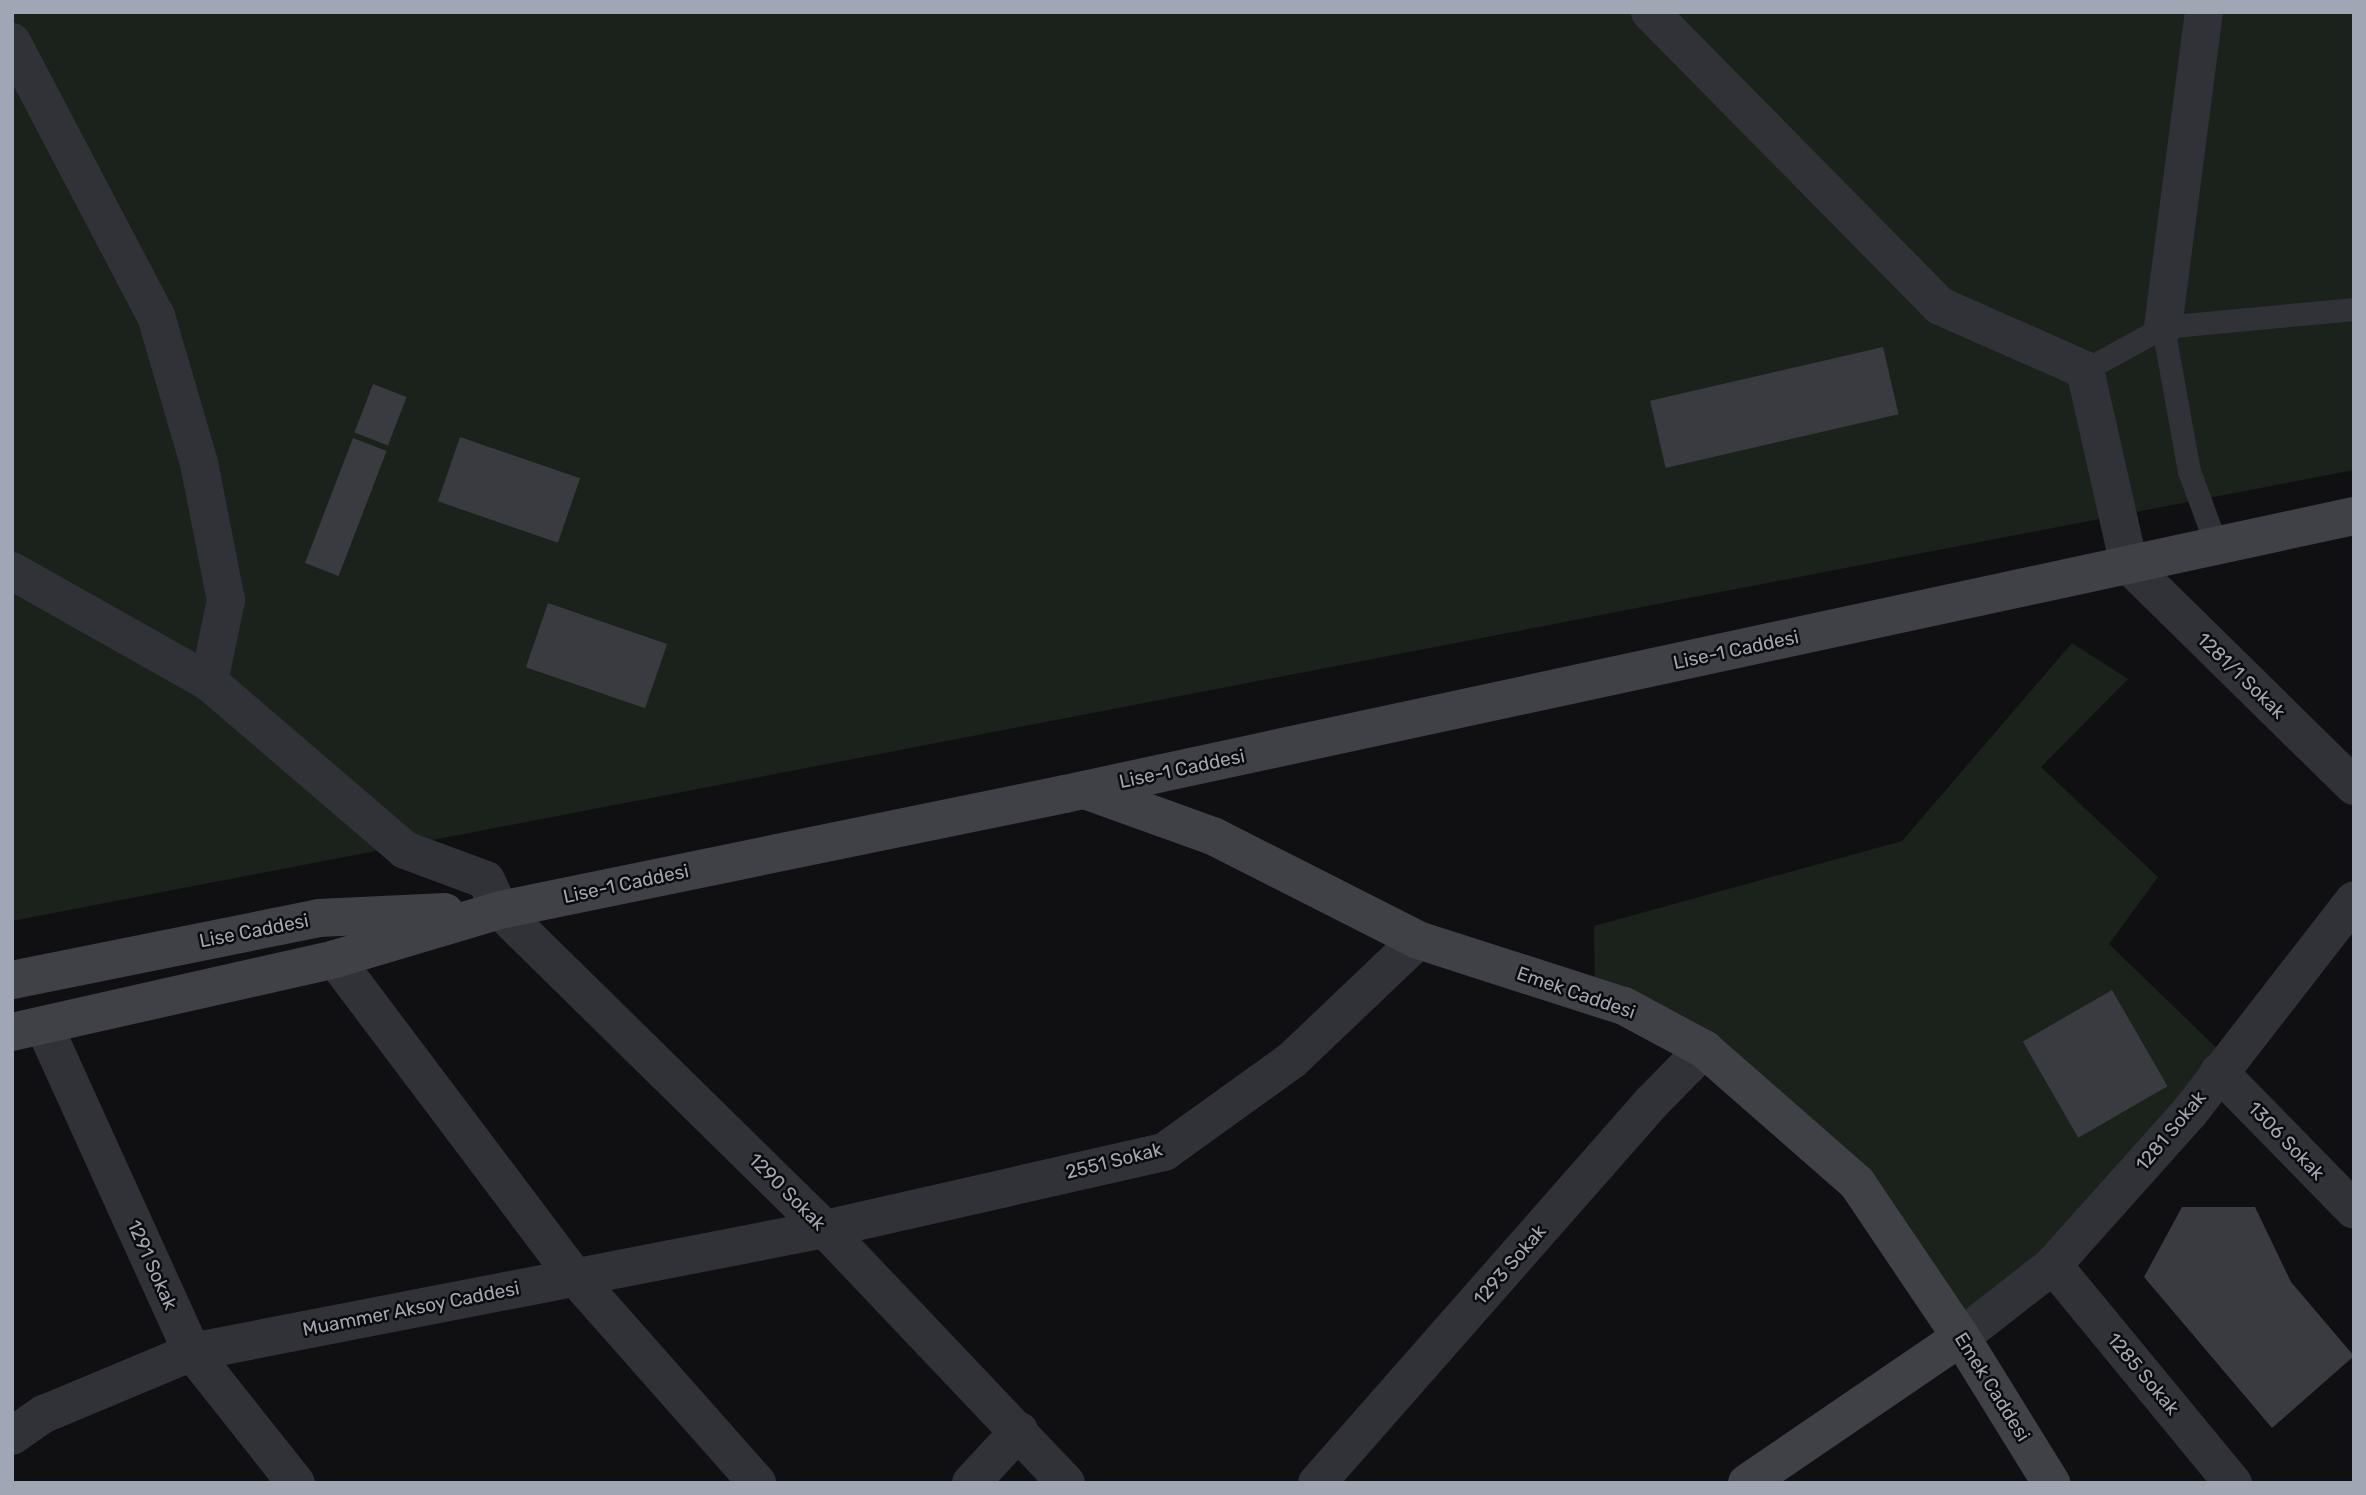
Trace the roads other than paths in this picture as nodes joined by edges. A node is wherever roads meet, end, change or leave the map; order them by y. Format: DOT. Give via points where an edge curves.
graph roads {
  1 [pos="1650,12"];
  2 [pos="2204,12"];
  3 [pos="12,42"];
  4 [pos="2354,309"];
  5 [pos="2163,327"];
  6 [pos="2085,370"];
  7 [pos="2354,516"];
  8 [pos="2217,547"];
  9 [pos="2129,565"];
  10 [pos="12,572"];
  11 [pos="209,682"];
  12 [pos="1198,766"];
  13 [pos="2354,786"];
  14 [pos="1085,790"];
  15 [pos="1189,827"];
  16 [pos="2354,900"];
  17 [pos="500,910"];
  18 [pos="1418,940"];
  19 [pos="335,959"];
  20 [pos="12,980"];
  21 [pos="28,1029"];
  22 [pos="1704,1049"];
  23 [pos="2219,1072"];
  24 [pos="2354,1210"];
  25 [pos="825,1229"];
  26 [pos="2053,1265"];
  27 [pos="575,1277"];
  28 [pos="1961,1337"];
  29 [pos="192,1352"];
  30 [pos="1019,1431"];
  31 [pos="12,1436"];
  32 [pos="296,1483"];
  33 [pos="757,1483"];
  34 [pos="971,1483"];
  35 [pos="1066,1483"];
  36 [pos="1317,1483"];
  37 [pos="1747,1483"];
  38 [pos="2051,1483"];
  39 [pos="2233,1483"];
  1 -- 6 [label="street" via="1940,306"];
  2 -- 5 [label="street"];
  3 -- 11 [label="street" via="156,316 198,463 226,600"];
  4 -- 5 [label="lane"];
  5 -- 6 [label="lane"];
  5 -- 8 [label="lane" via="2189,471"];
  6 -- 9 [label="street"];
  7 -- 8 [label="main road, Lise-1 Caddesi"];
  8 -- 9 [label="main road, Lise-1 Caddesi"];
  9 -- 12 [label="main road, Lise-1 Caddesi"];
  9 -- 13 [label="street, 1281/1 Sokak"];
  10 -- 11 [label="street, 1290 Sokak"];
  11 -- 17 [label="street, 1290 Sokak" via="405,850 486,880"];
  12 -- 14 [label="main road, Lise-1 Caddesi"];
  12 -- 15 [label="main road" via="1187,772 1180,791"];
  14 -- 15 [label="main road, Emek Caddesi"];
  14 -- 17 [label="main road, Lise-1 Caddesi"];
  15 -- 18 [label="main road, Emek Caddesi"];
  16 -- 23 [label="street, 1281 Sokak"];
  17 -- 19 [label="main road, Lise-1 Caddesi"];
  17 -- 20 [label="main road, Lise Caddesi" via="318,918"];
  17 -- 25 [label="street, 1290 Sokak"];
  18 -- 22 [label="main road, Emek Caddesi" via="1623,1006"];
  18 -- 25 [label="street, 2551 Sokak" via="1292,1060 1164,1153"];
  19 -- 21 [label="main road, Lise-1 Caddesi"];
  19 -- 27 [label="street"];
  21 -- 29 [label="street, 1291 Sokak"];
  22 -- 28 [label="main road, Emek Caddesi" via="1857,1183"];
  22 -- 36 [label="street, 1293 Sokak" via="1651,1103"];
  23 -- 24 [label="street, 1306 Sokak"];
  23 -- 26 [label="street, 1281 Sokak" via="2189,1113"];
  25 -- 27 [label="street, Muammer Aksoy Caddesi"];
  25 -- 30 [label="street, 1290 Sokak"];
  26 -- 28 [label="street, 1281 Sokak"];
  26 -- 39 [label="street, 1285 Sokak"];
  27 -- 29 [label="street, Muammer Aksoy Caddesi"];
  27 -- 33 [label="street"];
  28 -- 37 [label="main road"];
  28 -- 38 [label="main road, Emek Caddesi"];
  29 -- 31 [label="street, Muammer Aksoy Caddesi" via="44,1414"];
  29 -- 32 [label="street, 1291 Sokak"];
  30 -- 34 [label="street"];
  30 -- 35 [label="street, 1290 Sokak"];
}
